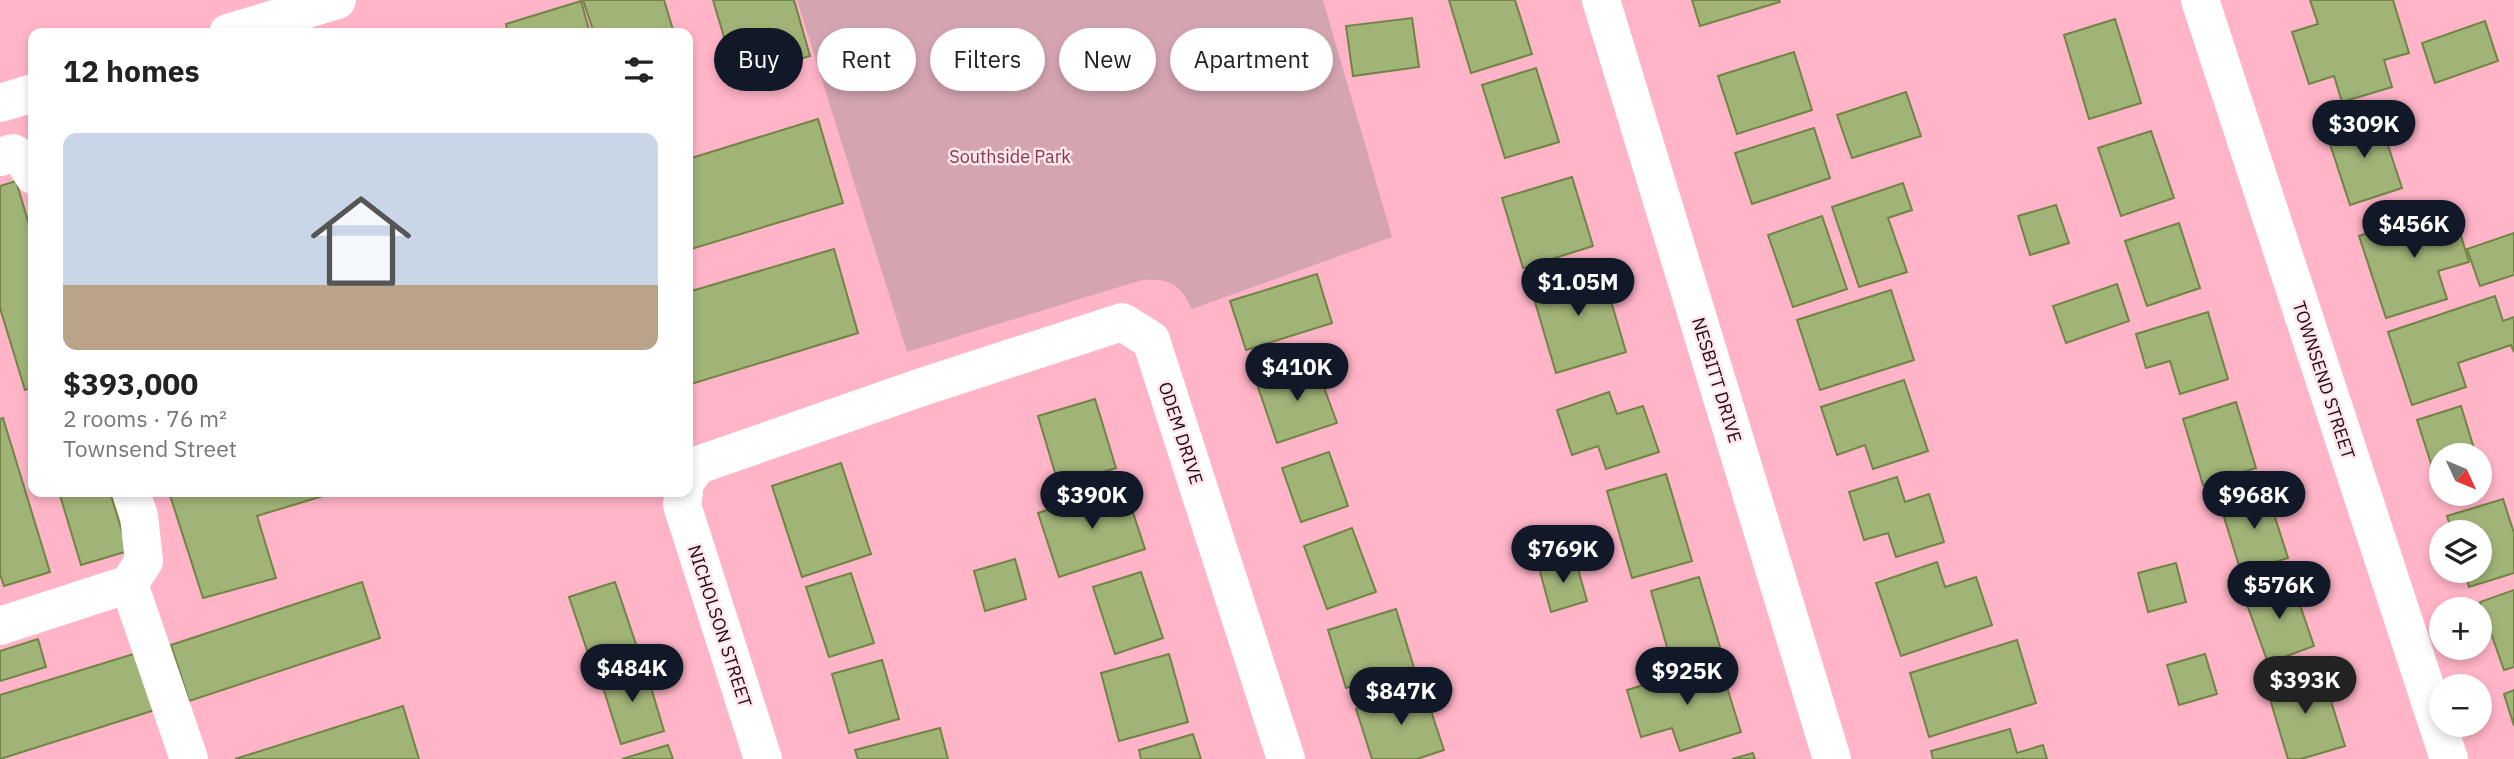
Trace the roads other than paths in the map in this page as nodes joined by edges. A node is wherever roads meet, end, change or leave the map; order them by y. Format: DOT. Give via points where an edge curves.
graph roads {
  1 [pos="337,0"];
  2 [pos="1601,0"];
  3 [pos="2200,0"];
  4 [pos="245,28"];
  5 [pos="28,95"];
  6 [pos="0,103"];
  7 [pos="0,157"];
  8 [pos="28,167"];
  9 [pos="693,472"];
  10 [pos="133,497"];
  11 [pos="683,497"];
  12 [pos="129,584"];
  13 [pos="0,626"];
  14 [pos="189,759"];
  15 [pos="762,759"];
  16 [pos="1286,759"];
  17 [pos="1832,759"];
  18 [pos="2449,759"];
  1 -- 4 [label="street"];
  2 -- 17 [label="street, NESBITT DRIVE"];
  3 -- 18 [label="street, TOWNSEND STREET"];
  5 -- 6 [label="street"];
  7 -- 8 [label="street" via="13,153"];
  9 -- 16 [label="street, ODEM DRIVE" via="698,465 1122,322 1151,340"];
  10 -- 12 [label="street" via="144,561"];
  11 -- 15 [label="street, NICHOLSON STREET"];
  12 -- 13 [label="street"];
  12 -- 14 [label="street"];
}
